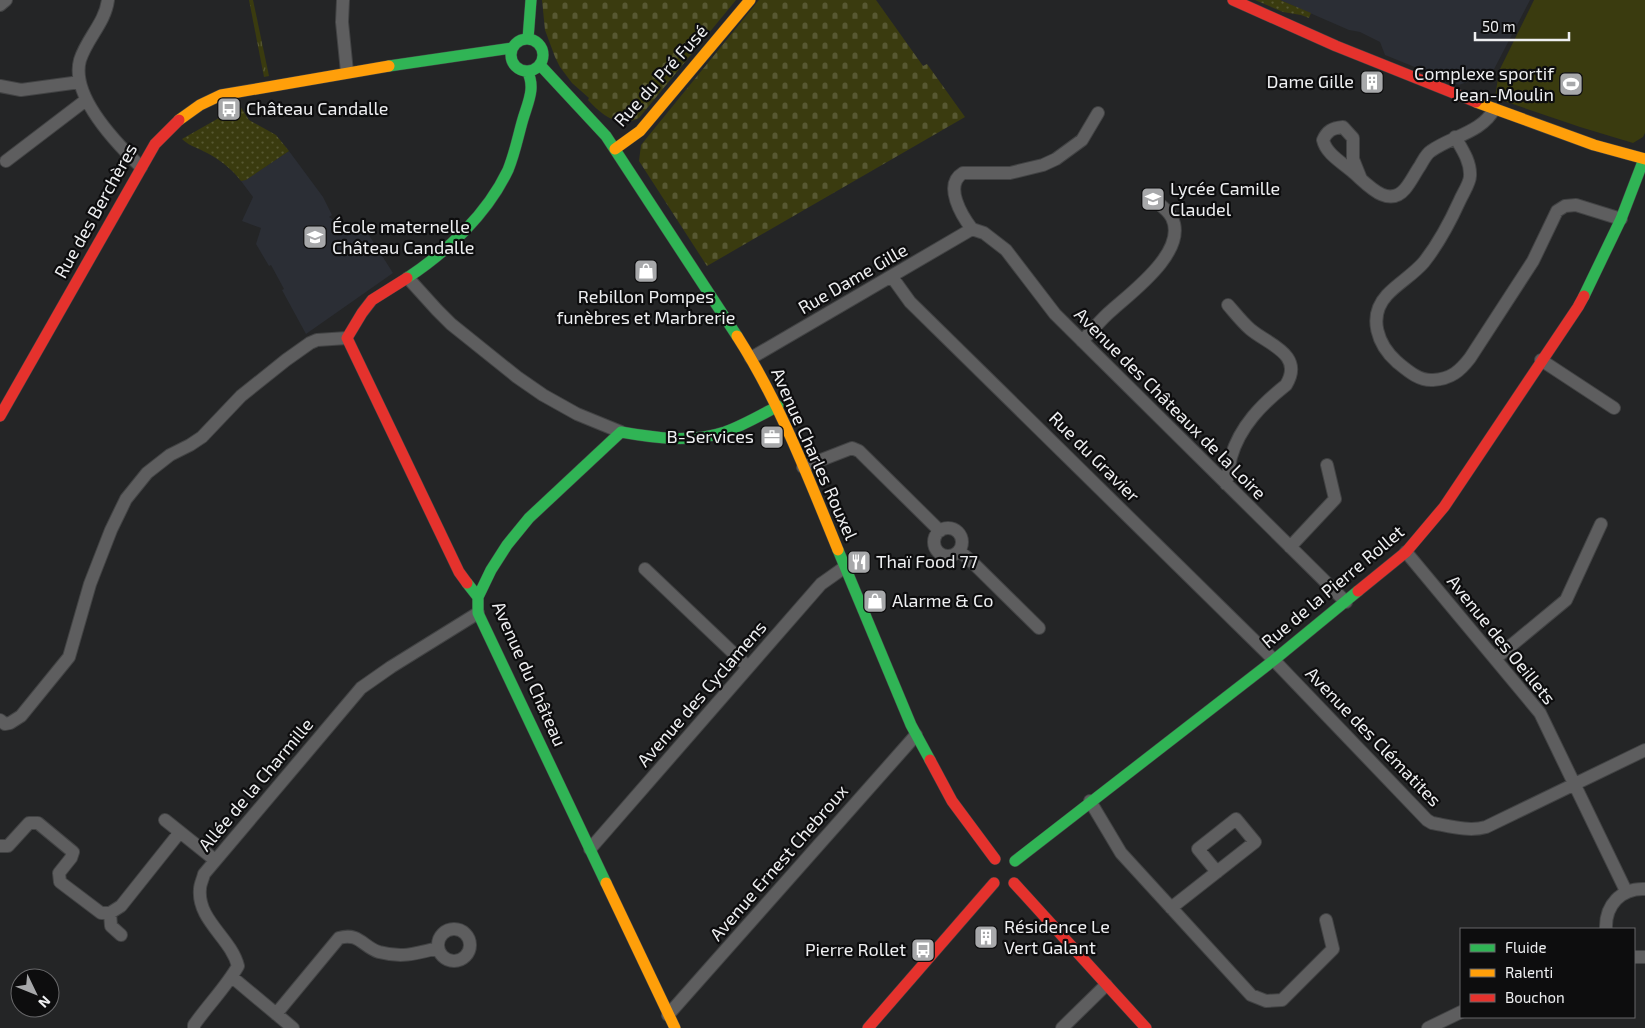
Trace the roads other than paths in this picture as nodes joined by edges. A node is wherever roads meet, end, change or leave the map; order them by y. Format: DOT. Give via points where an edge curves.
graph roads {
  1 [pos="6,0"];
  2 [pos="108,0"];
  3 [pos="343,0"];
  4 [pos="531,0"];
  5 [pos="750,0"];
  6 [pos="1233,0"];
  7 [pos="0,5"];
  8 [pos="528,39"];
  9 [pos="512,48"];
  10 [pos="540,65"];
  11 [pos="527,71"];
  12 [pos="347,72"];
  13 [pos="80,82"];
  14 [pos="0,86"];
  15 [pos="86,100"];
  16 [pos="1494,109"];
  17 [pos="1098,113"];
  18 [pos="1455,138"];
  19 [pos="615,149"];
  20 [pos="1645,159"];
  21 [pos="6,161"];
  22 [pos="141,166"];
  23 [pos="1361,179"];
  24 [pos="1150,196"];
  25 [pos="1621,219"];
  26 [pos="972,229"];
  27 [pos="892,277"];
  28 [pos="408,278"];
  29 [pos="1228,305"];
  30 [pos="347,338"];
  31 [pos="1082,341"];
  32 [pos="751,358"];
  33 [pos="1542,360"];
  34 [pos="778,406"];
  35 [pos="1614,408"];
  36 [pos="0,416"];
  37 [pos="620,432"];
  38 [pos="1327,465"];
  39 [pos="803,467"];
  40 [pos="1226,484"];
  41 [pos="1601,524"];
  42 [pos="940,530"];
  43 [pos="1290,547"];
  44 [pos="959,551"];
  45 [pos="1406,552"];
  46 [pos="845,567"];
  47 [pos="645,569"];
  48 [pos="478,596"];
  49 [pos="1346,602"];
  50 [pos="478,613"];
  51 [pos="1039,628"];
  52 [pos="1496,658"];
  53 [pos="1274,660"];
  54 [pos="748,667"];
  55 [pos="0,720"];
  56 [pos="916,735"];
  57 [pos="1645,750"];
  58 [pos="1575,784"];
  59 [pos="1090,801"];
  60 [pos="165,820"];
  61 [pos="180,832"];
  62 [pos="0,846"];
  63 [pos="590,849"];
  64 [pos="995,859"];
  65 [pos="215,860"];
  66 [pos="1017,872"];
  67 [pos="1216,872"];
  68 [pos="994,883"];
  69 [pos="1645,889"];
  70 [pos="1626,892"];
  71 [pos="1171,908"];
  72 [pos="110,913"];
  73 [pos="1326,920"];
  74 [pos="1606,928"];
  75 [pos="121,935"];
  76 [pos="438,948"];
  77 [pos="232,977"];
  78 [pos="1106,985"];
  79 [pos="1460,1012"];
  80 [pos="276,1014"];
  81 [pos="668,1015"];
  82 [pos="194,1028"];
  83 [pos="293,1028"];
  84 [pos="675,1028"];
  85 [pos="868,1028"];
  86 [pos="1062,1028"];
  87 [pos="1146,1028"];
  88 [pos="1428,1028"];
  1 -- 7 [label="street"];
  2 -- 13 [label="street" via="104,15 80,60"];
  3 -- 12 [label="street"];
  4 -- 8 [label="street"];
  5 -- 19 [label="street, Rue du Pré Fusé" via="640,131"];
  6 -- 16 [label="street" via="1388,69"];
  8 -- 9 [label="street" via="519,41"];
  8 -- 10 [label="street" via="541,46 543,56"];
  9 -- 11 [label="street" via="514,64"];
  9 -- 12 [label="street, Rue des Berchères"];
  10 -- 11 [label="street"];
  10 -- 19 [label="street, Avenue Charles Rouxel" via="592,119"];
  11 -- 28 [label="street" via="533,83 510,162 500,184 462,232"];
  12 -- 22 [label="street, Rue des Berchères" via="243,90 209,100 179,120 155,144"];
  13 -- 14 [label="street" via="21,90"];
  13 -- 15 [label="street"];
  15 -- 21 [label="street"];
  15 -- 22 [label="street"];
  16 -- 18 [label="street" via="1486,121"];
  16 -- 20 [label="street"];
  17 -- 26 [label="street" via="1082,140 1043,165 1010,173 960,175 955,184 956,201"];
  18 -- 23 [label="street" via="1429,152 1404,190 1397,195 1380,195"];
  18 -- 25 [label="street" via="1469,163 1471,178 1445,232 1423,262 1386,296 1378,310 1376,328 1380,342 1390,355 1421,379 1450,378 1461,370 1533,261 1557,211 1576,205"];
  19 -- 32 [label="street, Avenue Charles Rouxel"];
  20 -- 25 [label="street, Rue de la Pierre Rollet"];
  22 -- 36 [label="street, Rue des Berchères"];
  24 -- 31 [label="street" via="1173,220 1174,240 1169,251 1144,282"];
  25 -- 33 [label="street, Rue de la Pierre Rollet" via="1578,307"];
  26 -- 27 [label="street, Rue Dame Gille"];
  26 -- 31 [label="street, Avenue des Châteaux de la Loire" via="984,233 1006,250 1046,305"];
  27 -- 32 [label="street, Rue Dame Gille"];
  27 -- 53 [label="street, Rue du Gravier" via="910,302"];
  28 -- 30 [label="street" via="373,300"];
  28 -- 37 [label="street" via="451,324 516,376 577,414"];
  29 -- 40 [label="street" via="1251,330 1287,356 1291,371 1286,385 1252,415 1231,456"];
  30 -- 48 [label="street, Avenue du Château" via="459,572"];
  30 -- 55 [label="street" via="310,343 241,396 202,436 147,473 126,499 111,530 90,584 69,657 21,716 5,724"];
  31 -- 40 [label="street, Avenue des Châteaux de la Loire"];
  32 -- 34 [label="street, Avenue Charles Rouxel"];
  33 -- 35 [label="street"];
  33 -- 45 [label="street, Rue de la Pierre Rollet" via="1444,508"];
  34 -- 37 [label="street" via="741,425 708,436 648,437"];
  34 -- 39 [label="street, Avenue Charles Rouxel"];
  37 -- 48 [label="street" via="529,518 507,545"];
  38 -- 43 [label="street" via="1335,499"];
  39 -- 42 [label="street" via="852,448"];
  39 -- 46 [label="street, Avenue Charles Rouxel"];
  40 -- 43 [label="street, Avenue des Châteaux de la Loire"];
  41 -- 52 [label="street" via="1566,600"];
  42 -- 44 [label="street" via="952,528 960,534"];
  42 -- 44 [label="street" via="934,543 938,552 951,556"];
  43 -- 49 [label="street, Avenue des Châteaux de la Loire"];
  44 -- 51 [label="street"];
  45 -- 49 [label="street, Rue de la Pierre Rollet"];
  45 -- 52 [label="street, Avenue des Oeillets"];
  46 -- 54 [label="street, Avenue des Cyclamens" via="821,584"];
  46 -- 56 [label="street, Avenue Charles Rouxel"];
  47 -- 54 [label="street"];
  48 -- 50 [label="street, Avenue du Château"];
  49 -- 53 [label="street, Rue de la Pierre Rollet"];
  50 -- 63 [label="street, Avenue du Château"];
  50 -- 65 [label="street, Allée de la Charmille" via="361,688"];
  52 -- 58 [label="street, Avenue des Oeillets" via="1540,713"];
  53 -- 58 [label="street, Avenue des Clématites" via="1432,823 1478,830"];
  53 -- 59 [label="street, Rue de la Pierre Rollet"];
  54 -- 63 [label="street, Avenue des Cyclamens"];
  56 -- 64 [label="street, Avenue Charles Rouxel" via="952,801"];
  56 -- 81 [label="street, Avenue Ernest Chebroux"];
  57 -- 58 [label="street, Avenue des Clématites"];
  58 -- 70 [label="street, Avenue des Oeillets"];
  59 -- 66 [label="street, Rue de la Pierre Rollet"];
  59 -- 71 [label="street" via="1121,853"];
  60 -- 61 [label="street"];
  61 -- 65 [label="street"];
  61 -- 72 [label="street" via="121,906"];
  62 -- 72 [label="street" via="8,846 29,823 38,823 73,852 59,873 60,882 101,912"];
  63 -- 81 [label="street, Avenue du Château"];
  64 -- 66 [label="street" via="1011,858"];
  64 -- 68 [label="street" via="988,872"];
  65 -- 77 [label="street, Allée de la Charmille" via="204,874 200,902 235,956 238,966"];
  66 -- 68 [label="street" via="1002,887"];
  66 -- 78 [label="street"];
  67 -- 71 [label="street"];
  68 -- 85 [label="street"];
  69 -- 70 [label="street"];
  70 -- 74 [label="street" via="1610,906"];
  71 -- 73 [label="street" via="1251,995 1266,1001 1282,1000 1333,949"];
  72 -- 75 [label="street" via="111,926"];
  76 -- 80 [label="street" via="406,956 376,951 348,935 339,938"];
  77 -- 80 [label="street"];
  77 -- 82 [label="street"];
  78 -- 86 [label="street"];
  78 -- 87 [label="street"];
  79 -- 88 [label="street"];
  80 -- 83 [label="street"];
  81 -- 84 [label="street, Avenue du Château"];
}
